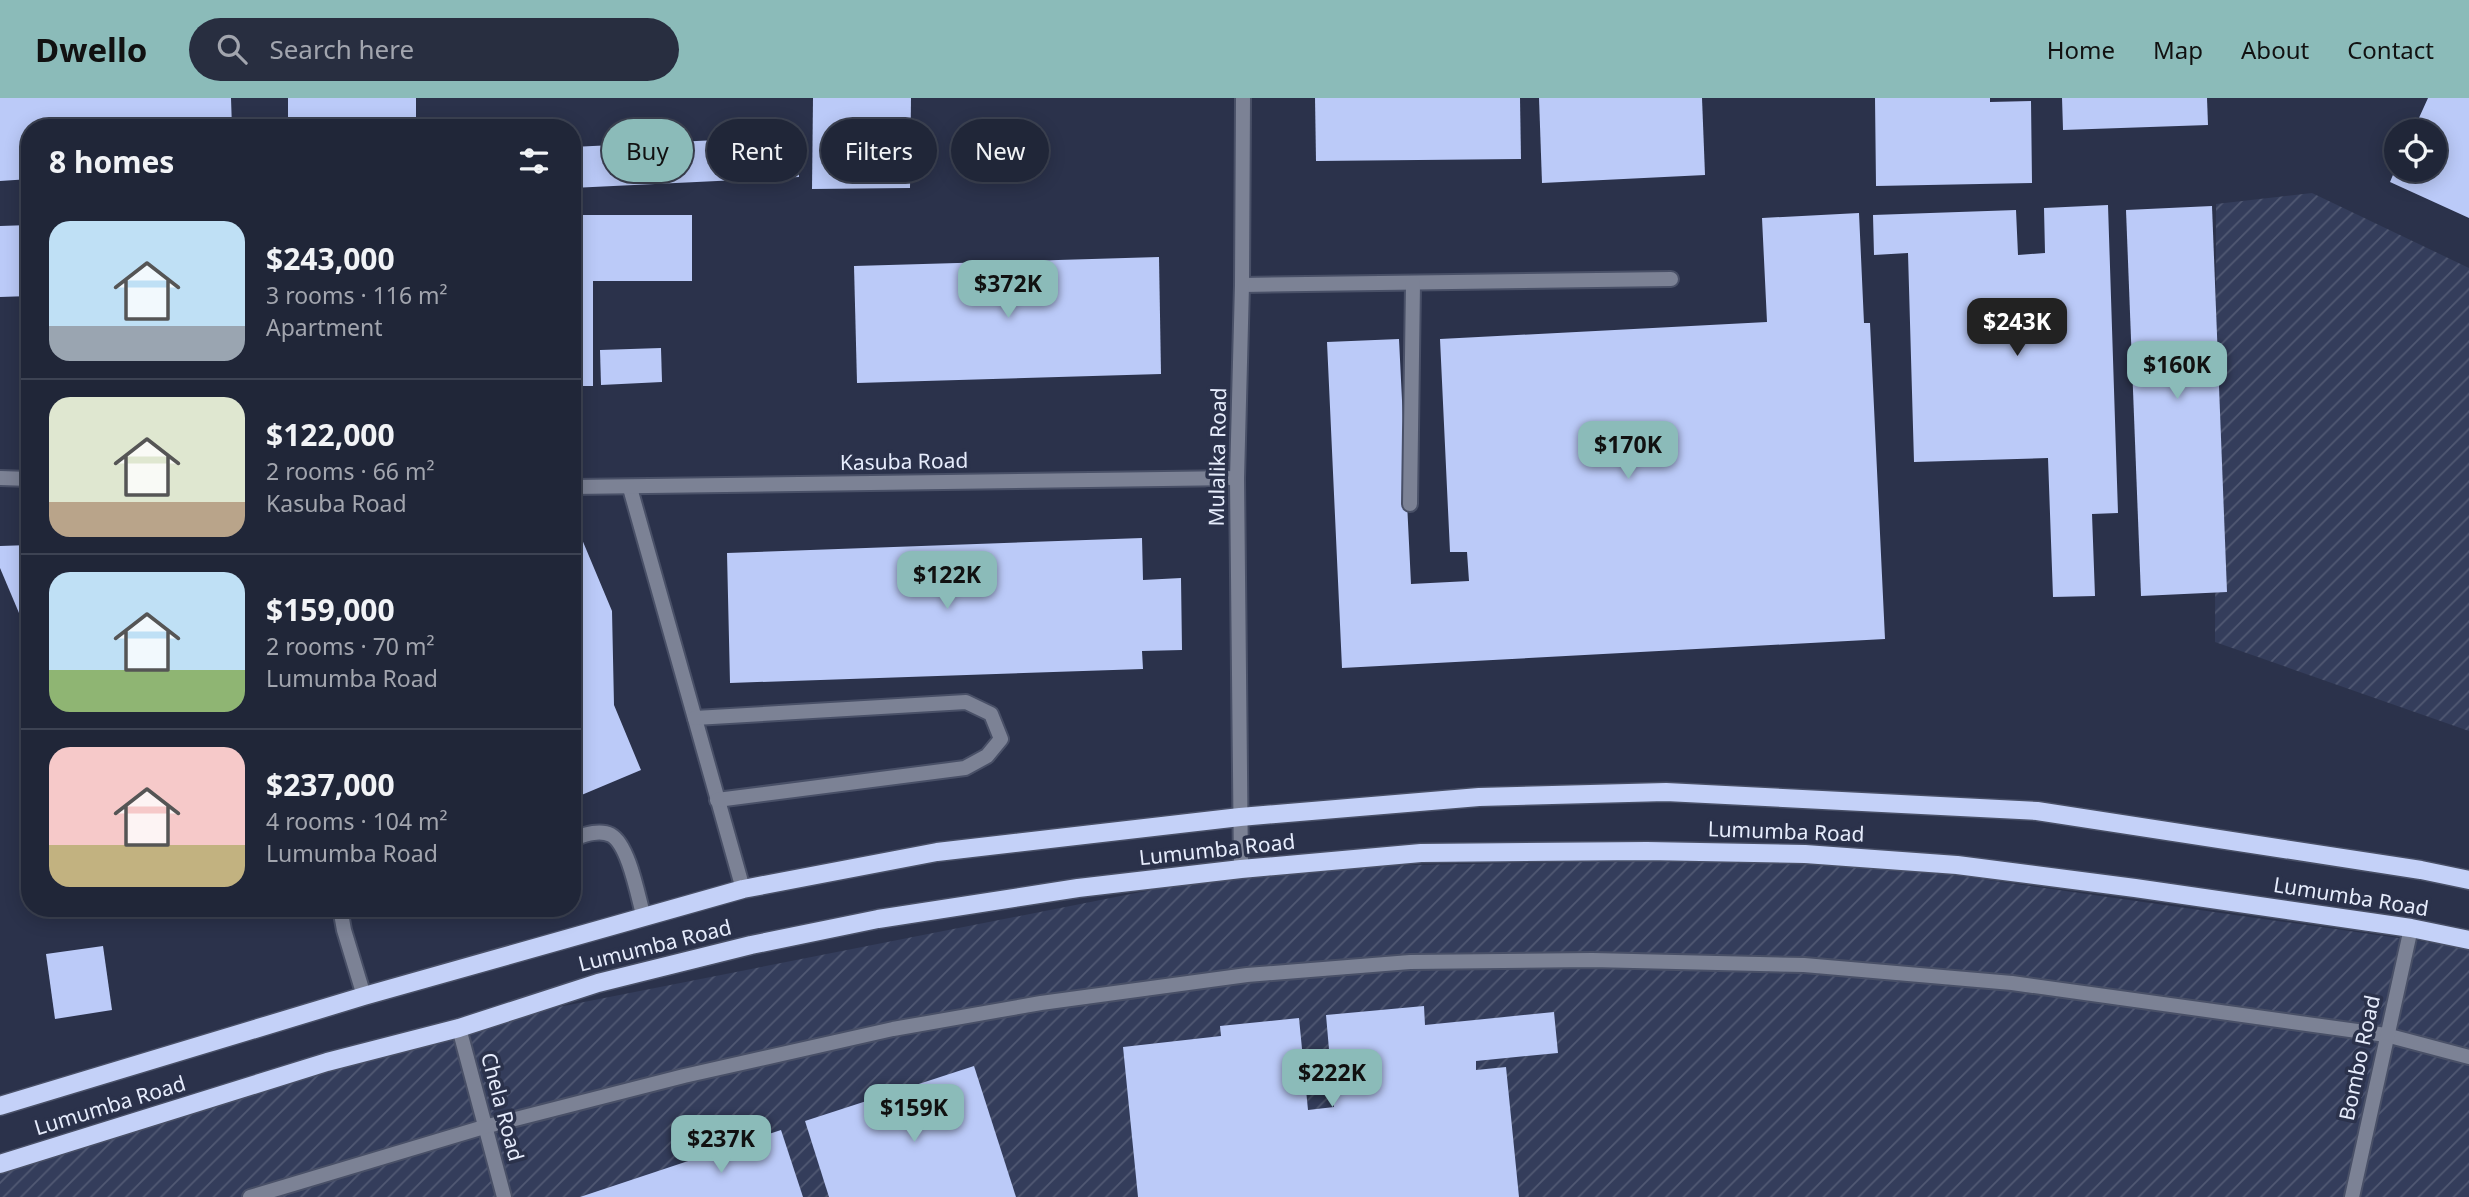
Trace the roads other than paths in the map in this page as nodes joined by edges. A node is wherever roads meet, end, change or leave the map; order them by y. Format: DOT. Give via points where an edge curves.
graph roads {
  1 [pos="1243,98"];
  2 [pos="1671,279"];
  3 [pos="1413,283"];
  4 [pos="1242,285"];
  5 [pos="0,478"];
  6 [pos="1237,478"];
  7 [pos="21,479"];
  8 [pos="581,487"];
  9 [pos="630,488"];
  10 [pos="1410,504"];
  11 [pos="695,718"];
  12 [pos="717,800"];
  13 [pos="1240,817"];
  14 [pos="581,836"];
  15 [pos="1241,869"];
  16 [pos="2469,880"];
  17 [pos="743,889"];
  18 [pos="342,917"];
  19 [pos="643,918"];
  20 [pos="2411,928"];
  21 [pos="2469,940"];
  22 [pos="365,996"];
  23 [pos="459,1028"];
  24 [pos="2386,1035"];
  25 [pos="2469,1057"];
  26 [pos="0,1106"];
  27 [pos="484,1127"];
  28 [pos="0,1164"];
  29 [pos="250,1197"];
  30 [pos="504,1197"];
  31 [pos="2352,1197"];
  1 -- 4 [label="street, Mulalika Road"];
  2 -- 3 [label="street"];
  3 -- 4 [label="street"];
  3 -- 10 [label="street"];
  4 -- 6 [label="street, Mulalika Road"];
  5 -- 7 [label="street"];
  6 -- 9 [label="street, Kasuba Road"];
  6 -- 13 [label="street, Mulalika Road"];
  8 -- 9 [label="street, Kasuba Road"];
  9 -- 11 [label="street"];
  11 -- 12 [label="street"];
  11 -- 12 [label="street" via="966,702 991,714 1001,739 987,756 965,768"];
  12 -- 17 [label="street"];
  13 -- 15 [label="street, Mulalika Road"];
  13 -- 16 [label="main road, Lumumba Road" via="1479,797 1666,792 2037,811"];
  13 -- 17 [label="main road, Lumumba Road" via="937,852"];
  14 -- 19 [label="street" via="609,834 620,842"];
  15 -- 20 [label="main road, Lumumba Road" via="1422,853 1805,853 1957,865"];
  15 -- 23 [label="main road, Lumumba Road" via="877,919 598,983"];
  17 -- 19 [label="main road, Lumumba Road"];
  18 -- 22 [label="street"];
  19 -- 22 [label="main road, Lumumba Road"];
  20 -- 21 [label="main road, Lumumba Road"];
  20 -- 24 [label="street, Bombo Road"];
  22 -- 26 [label="main road, Lumumba Road"];
  23 -- 27 [label="street, Chela Road"];
  23 -- 28 [label="main road, Lumumba Road" via="327,1062"];
  24 -- 25 [label="street"];
  24 -- 27 [label="street" via="2012,983 1804,965 1410,962 1247,975 893,1029"];
  24 -- 31 [label="street, Bombo Road"];
  27 -- 29 [label="street"];
  27 -- 30 [label="street, Chela Road"];
}
